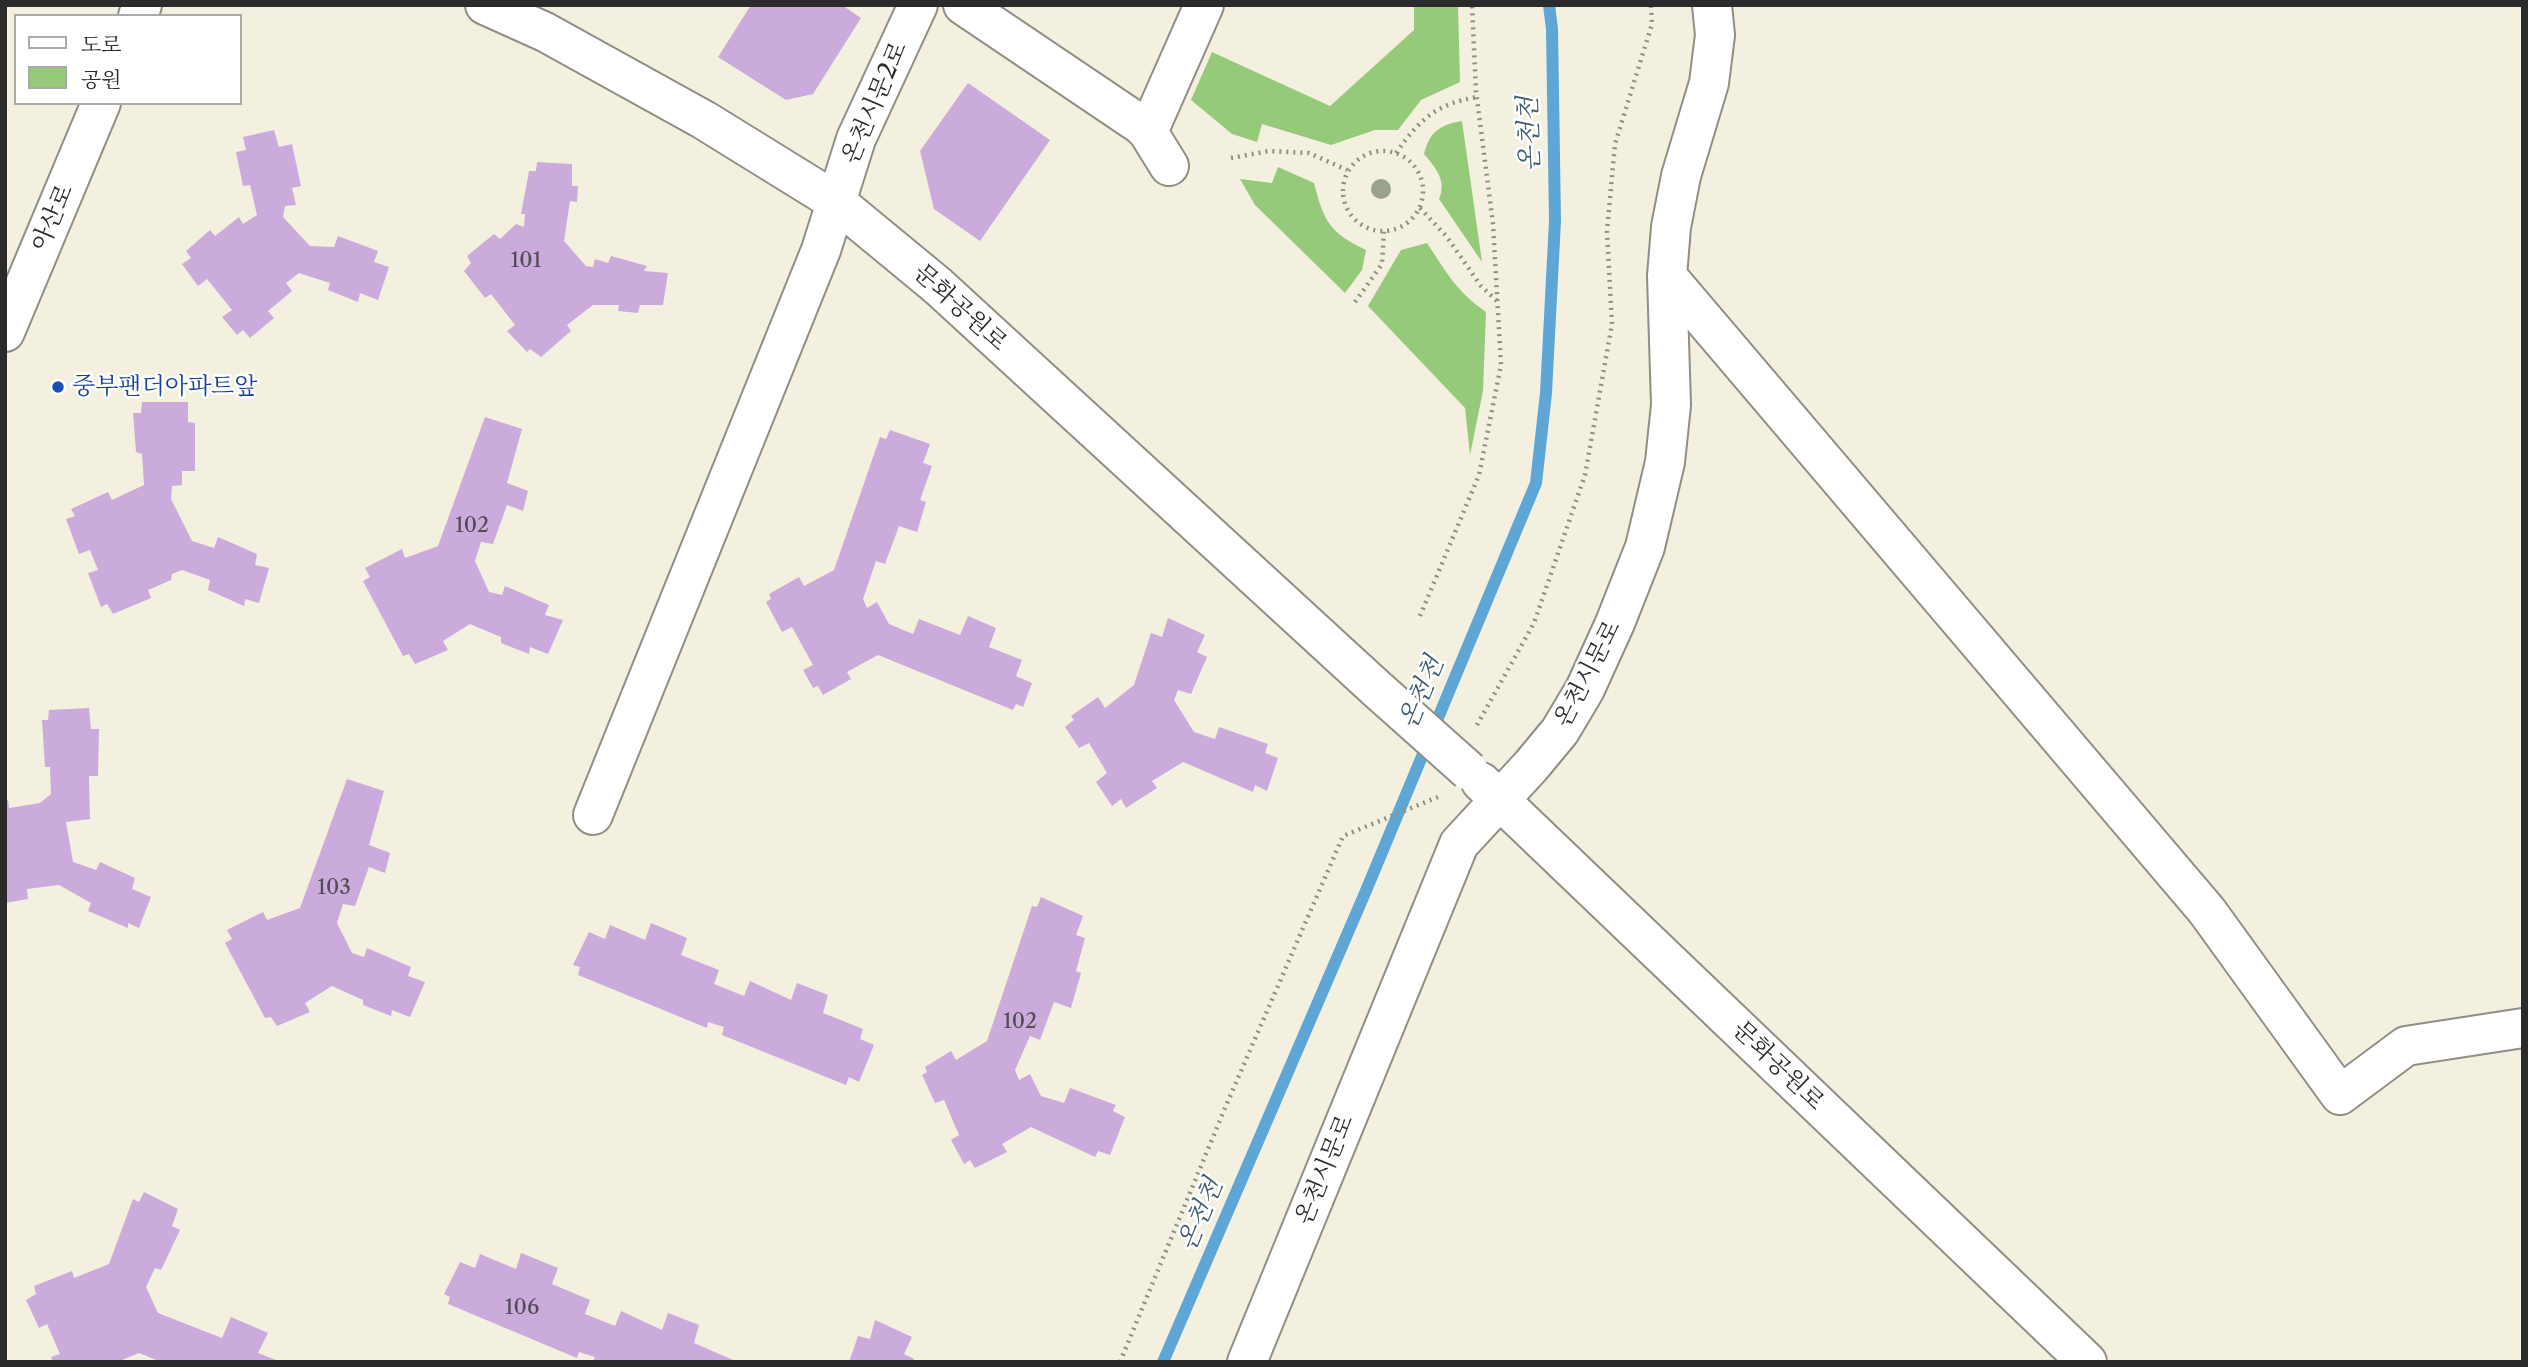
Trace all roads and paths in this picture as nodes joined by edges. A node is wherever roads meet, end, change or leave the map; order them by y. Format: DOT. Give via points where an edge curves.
graph roads {
  1 [pos="485,5"];
  2 [pos="918,5"];
  3 [pos="963,5"];
  4 [pos="1204,5"];
  5 [pos="1472,5"];
  6 [pos="1651,5"];
  7 [pos="1712,5"];
  8 [pos="1477,97"];
  9 [pos="100,105"];
  10 [pos="1148,132"];
  11 [pos="1396,153"];
  12 [pos="1231,158"];
  13 [pos="1169,166"];
  14 [pos="1348,170"];
  15 [pos="835,201"];
  16 [pos="1420,208"];
  17 [pos="1384,231"];
  18 [pos="1667,276"];
  19 [pos="1497,301"];
  20 [pos="1355,302"];
  21 [pos="5,332"];
  22 [pos="1420,616"];
  23 [pos="1495,691"];
  24 [pos="1439,796"];
  25 [pos="1500,799"];
  26 [pos="593,815"];
  27 [pos="2523,1028"];
  28 [pos="1121,1362"];
  29 [pos="1247,1362"];
  30 [pos="2087,1362"];
  1 -- 15 [label="street, 문화공원로" via="545,32 704,120"];
  2 -- 15 [label="street, 온천시문2로" via="856,139"];
  3 -- 10 [label="street"];
  4 -- 10 [label="street"];
  5 -- 8 [label="path"];
  6 -- 23 [label="path" via="1652,24 1615,144 1607,231 1612,324 1585,475 1534,623"];
  7 -- 18 [label="street, 온천시문로" via="1715,36 1709,83 1681,176"];
  8 -- 11 [label="path" via="1451,102 1426,118"];
  8 -- 19 [label="path" via="1493,224"];
  9 -- 21 [label="street, 아산로"];
  10 -- 13 [label="street"];
  11 -- 14 [label="path" via="1369,153"];
  11 -- 16 [label="path" via="1418,170 1423,195"];
  12 -- 14 [label="path" via="1269,151 1309,153"];
  14 -- 17 [label="path" via="1342,197 1347,210 1365,228"];
  15 -- 25 [label="street, 문화공원로, bridge" via="938,286"];
  15 -- 26 [label="street, 온천시문2로" via="821,250"];
  16 -- 17 [label="path" via="1402,226"];
  16 -- 19 [label="path" via="1447,237 1480,286"];
  17 -- 20 [label="path" via="1382,264"];
  18 -- 25 [label="street, 온천시문로" via="1671,405 1665,462 1645,547 1585,689 1560,731"];
  18 -- 27 [label="street" via="2207,911 2340,1095 2406,1046"];
  19 -- 22 [label="path" via="1501,365 1479,475"];
  24 -- 28 [label="path" via="1343,835"];
  25 -- 29 [label="street, 온천시문로" via="1458,844"];
  25 -- 30 [label="street, 문화공원로"];
}
